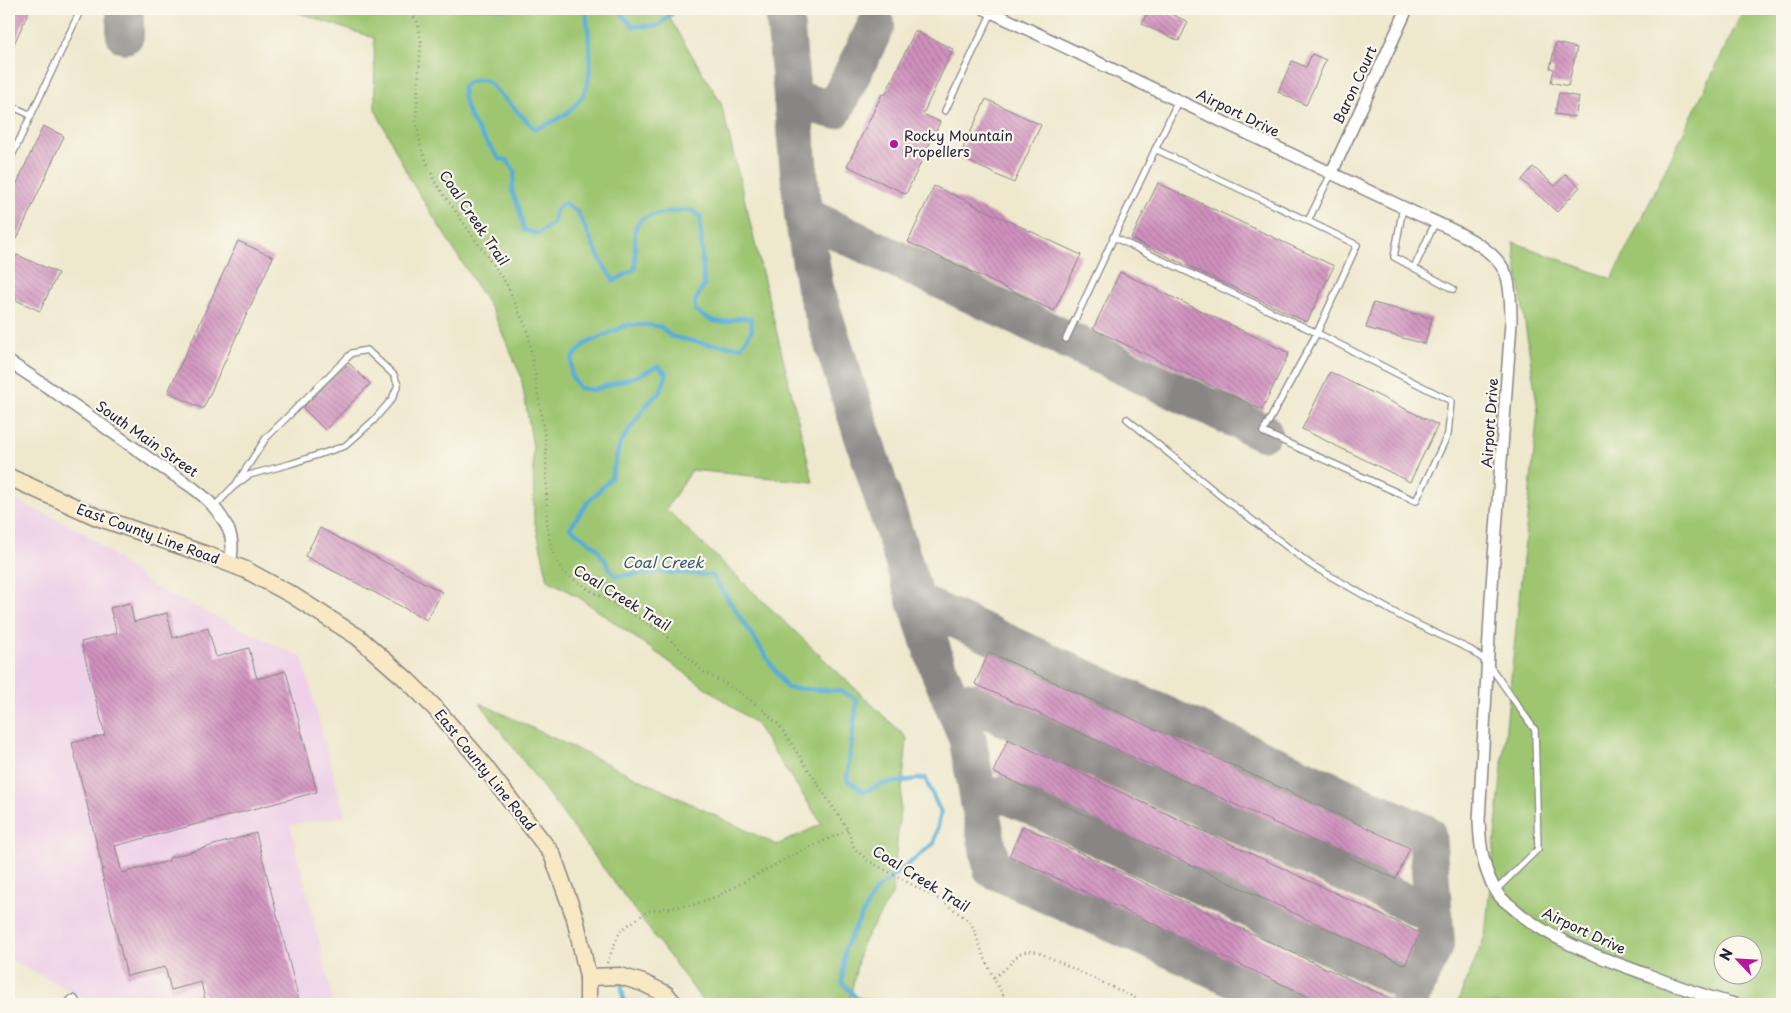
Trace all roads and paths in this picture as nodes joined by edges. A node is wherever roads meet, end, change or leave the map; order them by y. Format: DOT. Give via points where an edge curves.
graph roads {
  1 [pos="81,9"];
  2 [pos="408,9"];
  3 [pos="1407,9"];
  4 [pos="988,10"];
  5 [pos="1178,101"];
  6 [pos="9,105"];
  7 [pos="945,110"];
  8 [pos="31,115"];
  9 [pos="1155,149"];
  10 [pos="9,162"];
  11 [pos="1331,174"];
  12 [pos="1404,207"];
  13 [pos="1308,221"];
  14 [pos="1435,223"];
  15 [pos="1113,237"];
  16 [pos="1414,268"];
  17 [pos="1453,290"];
  18 [pos="1317,333"];
  19 [pos="1066,339"];
  20 [pos="9,362"];
  21 [pos="1127,419"];
  22 [pos="9,477"];
  23 [pos="236,484"];
  24 [pos="214,506"];
  25 [pos="230,564"];
  26 [pos="1488,662"];
  27 [pos="848,830"];
  28 [pos="1496,890"];
  29 [pos="607,964"];
  30 [pos="588,977"];
  31 [pos="993,977"];
  32 [pos="588,1004"];
  33 [pos="674,1004"];
  34 [pos="1008,1004"];
  35 [pos="1148,1004"];
  36 [pos="1735,1004"];
  1 -- 8 [label="lane"];
  2 -- 27 [label="path, Coal Creek Trail" via="417,21 421,41 416,119 421,148 435,182 507,285 528,332 546,445 547,523 551,547 562,571 661,631 704,672 761,708 779,725"];
  3 -- 11 [label="street, Baron Court"];
  4 -- 5 [label="street, Airport Drive"];
  4 -- 7 [label="lane"];
  5 -- 9 [label="lane"];
  5 -- 11 [label="street, Airport Drive"];
  6 -- 8 [label="lane"];
  8 -- 10 [label="lane"];
  9 -- 13 [label="lane"];
  9 -- 15 [label="lane"];
  11 -- 12 [label="street, Airport Drive"];
  11 -- 13 [label="lane"];
  12 -- 14 [label="street, Airport Drive"];
  12 -- 16 [label="lane" via="1394,257"];
  13 -- 18 [label="lane" via="1357,245"];
  14 -- 16 [label="lane"];
  14 -- 26 [label="street, Airport Drive" via="1480,245 1497,261 1506,276 1511,309"];
  15 -- 18 [label="lane"];
  15 -- 19 [label="lane"];
  16 -- 17 [label="lane"];
  18 -- 18 [label="lane" via="1451,401 1448,434 1416,501 1263,432"];
  20 -- 24 [label="street, South Main Street" via="82,410"];
  21 -- 26 [label="lane" via="1311,565"];
  22 -- 25 [label="main road, East County Line Road" via="80,510"];
  23 -- 23 [label="lane" via="249,475 345,446 392,399 398,385 394,375 367,350 352,353 266,438"];
  23 -- 24 [label="lane"];
  24 -- 25 [label="street, South Main Street" via="233,540"];
  25 -- 30 [label="main road, East County Line Road" via="292,595 358,637 407,680 454,729 552,854 575,918"];
  26 -- 28 [label="street, Airport Drive" via="1479,821 1484,865"];
  26 -- 28 [label="lane" via="1536,730 1538,849"];
  27 -- 29 [label="path" via="795,854 718,896 692,905 648,911 620,931"];
  27 -- 31 [label="path, Coal Creek Trail" via="854,848 867,860 942,901 968,920"];
  28 -- 36 [label="street, Airport Drive" via="1525,918 1566,942 1622,966"];
  30 -- 32 [label="main road, East County Line Road"];
  30 -- 33 [label="main road" via="620,976 643,983 666,994"];
  31 -- 34 [label="path, Coal Creek Trail"];
  31 -- 35 [label="path" via="1006,969 1014,958 1029,950"];
}
